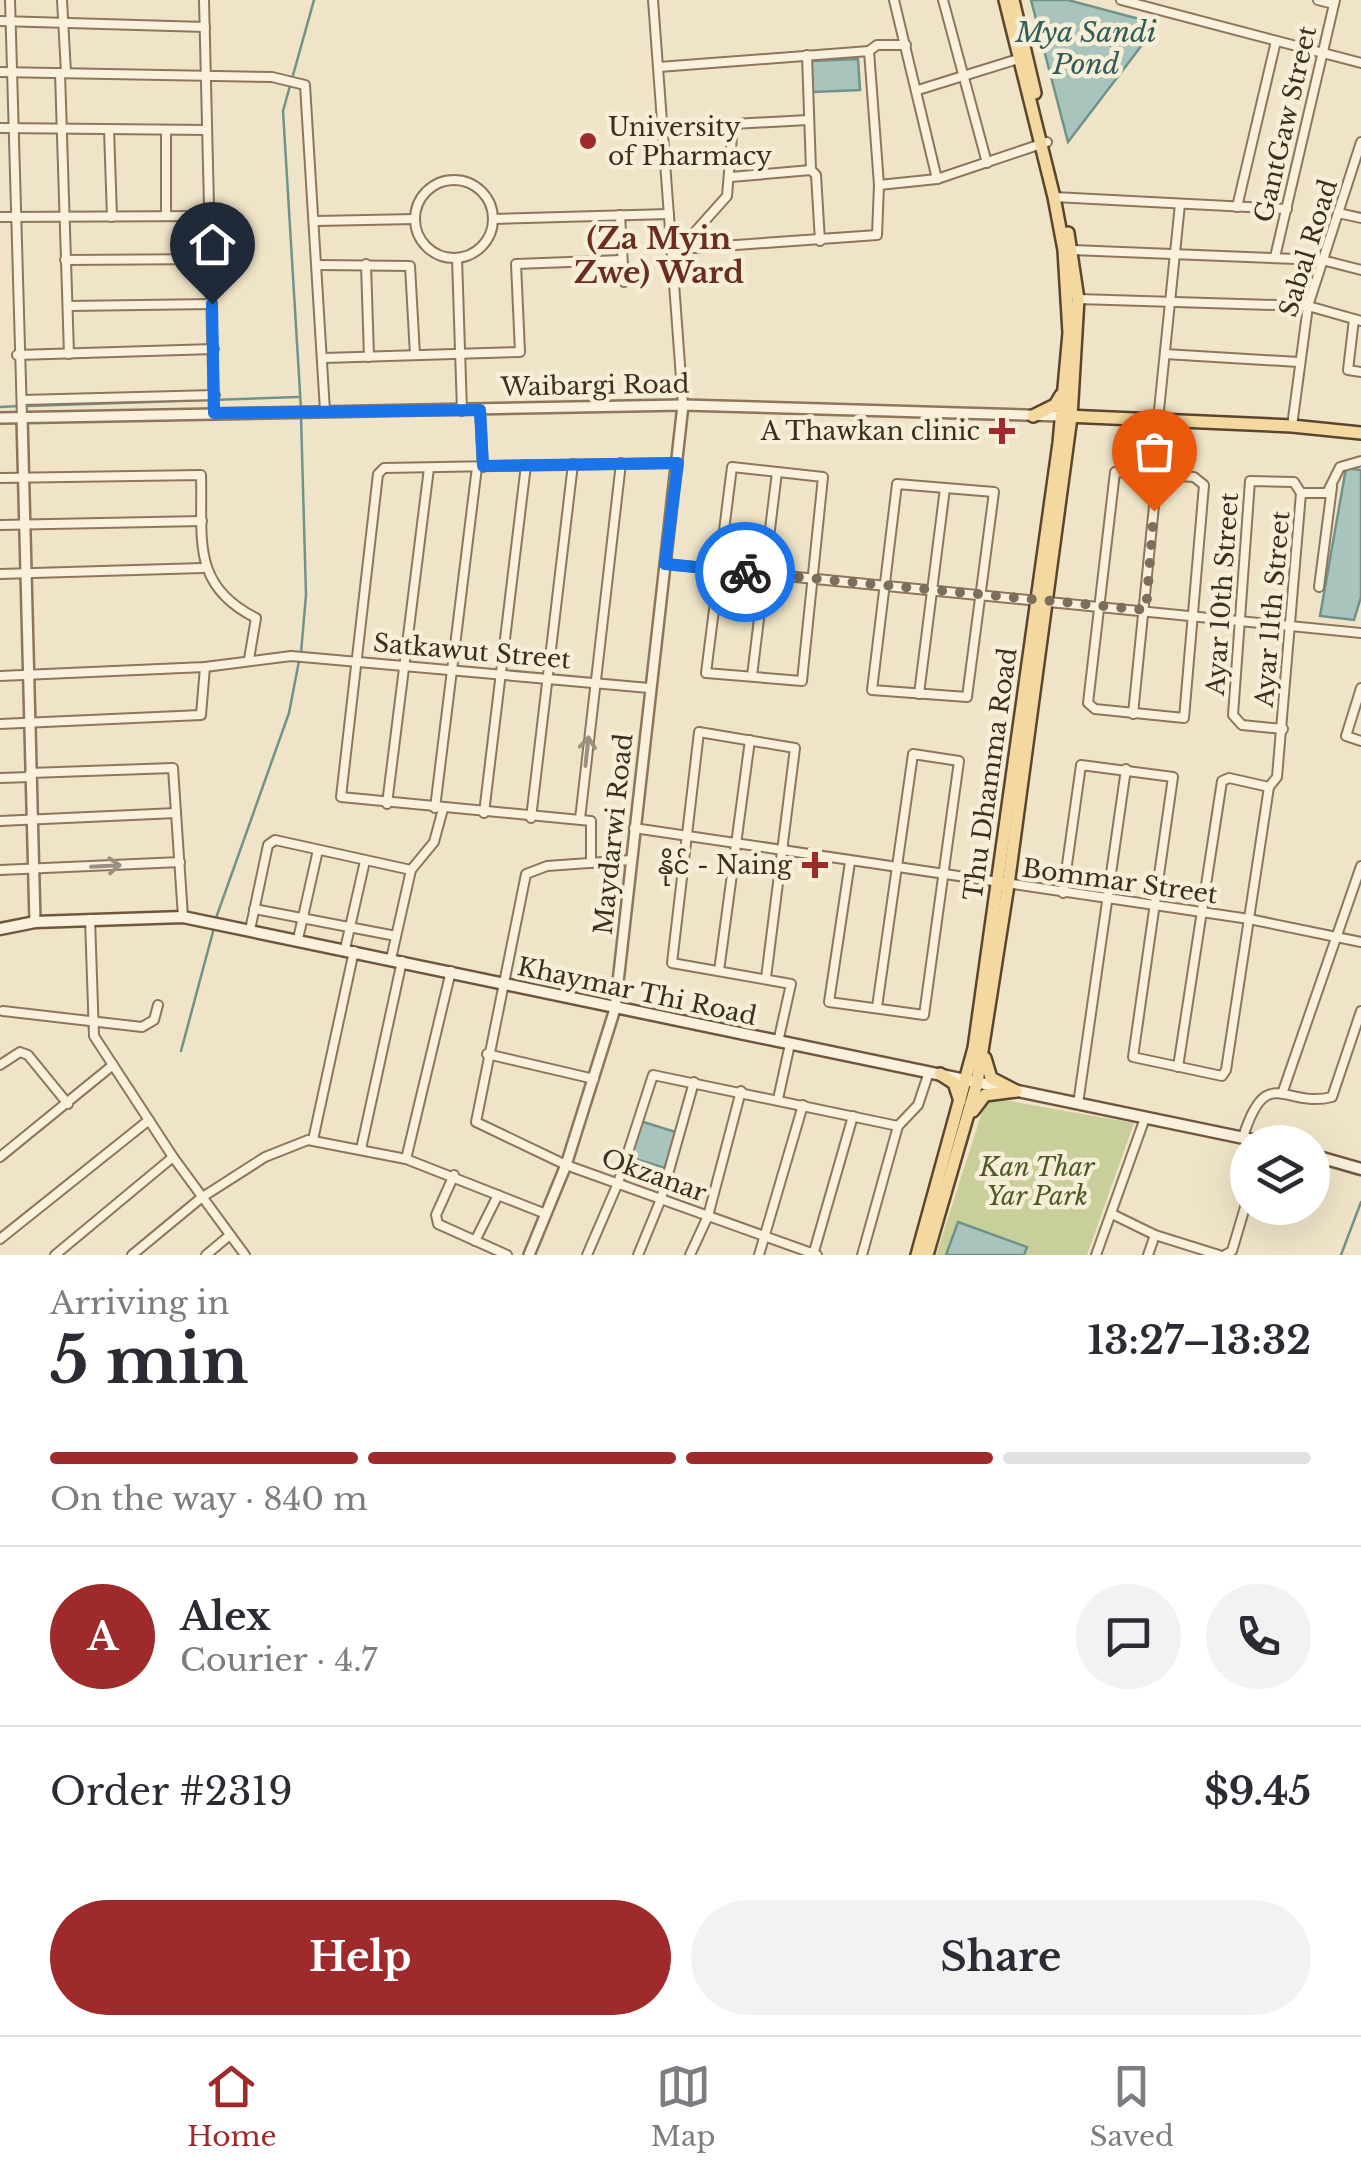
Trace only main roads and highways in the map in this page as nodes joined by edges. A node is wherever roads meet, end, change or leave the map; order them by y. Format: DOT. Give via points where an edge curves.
graph roads {
  1 [pos="1004,0"];
  2 [pos="1013,0"];
  3 [pos="1044,143"];
  4 [pos="1058,197"];
  5 [pos="1068,391"];
  6 [pos="1066,416"];
  7 [pos="1097,418"];
  8 [pos="1361,434"];
  9 [pos="1063,442"];
  10 [pos="0,929"];
  11 [pos="979,1049"];
  12 [pos="935,1073"];
  13 [pos="972,1082"];
  14 [pos="1016,1092"];
  15 [pos="964,1115"];
  16 [pos="1230,1135"];
  17 [pos="1330,1160"];
  18 [pos="1361,1169"];
  19 [pos="916,1255"];
  20 [pos="927,1255"];
  1 -- 3 [label="main road, Thu Dhamma Road"];
  2 -- 3 [label="main road, Thu Dhamma Road"];
  3 -- 4 [label="main road, Thu Dhamma Road"];
  4 -- 5 [label="main road, Thu Dhamma Road"];
  4 -- 5 [label="main road, Thu Dhamma Road" via="1078,298"];
  5 -- 6 [label="main road, Thu Dhamma Road"];
  5 -- 7 [label="main road"];
  5 -- 9 [label="main road" via="1034,416"];
  6 -- 7 [label="main road"];
  6 -- 9 [label="main road, Thu Dhamma Road"];
  7 -- 8 [label="main road"];
  7 -- 9 [label="main road"];
  9 -- 11 [label="main road, Thu Dhamma Road"];
  10 -- 12 [label="main road, Khaymar Thi Road" via="183,917"];
  11 -- 12 [label="main road" via="964,1065"];
  11 -- 13 [label="main road, Thu Dhamma Road"];
  11 -- 14 [label="main road" via="992,1078"];
  12 -- 13 [label="main road, Khaymar Thi Road"];
  12 -- 15 [label="main road" via="954,1083"];
  13 -- 14 [label="main road, Khaymar Thi Road"];
  13 -- 15 [label="main road, Thu Dhamma Road"];
  14 -- 15 [label="main road" via="985,1096"];
  14 -- 16 [label="main road, Khaymar Thi Road"];
  15 -- 19 [label="main road, Thu Dhamma Road"];
  15 -- 20 [label="main road, Thu Dhamma Road"];
  17 -- 18 [label="main road"];
}
